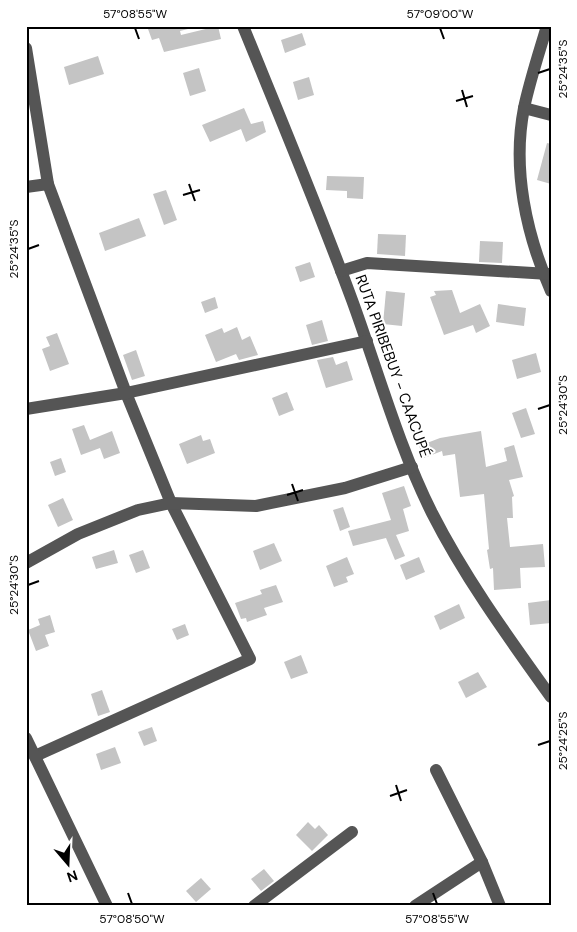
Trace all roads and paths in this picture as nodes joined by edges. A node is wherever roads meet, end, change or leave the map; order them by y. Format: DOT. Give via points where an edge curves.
graph roads {
  1 [pos="243,26"];
  2 [pos="547,26"];
  3 [pos="26,48"];
  4 [pos="524,108"];
  5 [pos="551,115"];
  6 [pos="48,184"];
  7 [pos="26,187"];
  8 [pos="341,271"];
  9 [pos="547,273"];
  10 [pos="551,291"];
  11 [pos="367,341"];
  12 [pos="126,393"];
  13 [pos="26,409"];
  14 [pos="412,467"];
  15 [pos="171,503"];
  16 [pos="26,563"];
  17 [pos="551,697"];
  18 [pos="26,738"];
  19 [pos="35,756"];
  20 [pos="436,770"];
  21 [pos="352,832"];
  22 [pos="482,862"];
  23 [pos="107,906"];
  24 [pos="254,906"];
  25 [pos="415,906"];
  26 [pos="500,906"];
  1 -- 8 [label="street, RUTA PIRIBEBUY - CAACUPÉ"];
  2 -- 4 [label="street"];
  3 -- 6 [label="street"];
  4 -- 5 [label="street"];
  4 -- 9 [label="street" via="518,171 523,201"];
  6 -- 7 [label="street"];
  6 -- 12 [label="street"];
  8 -- 9 [label="street" via="367,263"];
  8 -- 11 [label="street, RUTA PIRIBEBUY - CAACUPÉ"];
  9 -- 10 [label="street"];
  11 -- 12 [label="street"];
  11 -- 14 [label="street, RUTA PIRIBEBUY - CAACUPÉ"];
  12 -- 13 [label="street"];
  12 -- 15 [label="street"];
  14 -- 15 [label="street" via="345,488 256,506"];
  14 -- 17 [label="street, RUTA PIRIBEBUY - CAACUPÉ" via="454,556"];
  15 -- 16 [label="street" via="138,510 94,527"];
  15 -- 19 [label="street" via="250,658"];
  18 -- 19 [label="street"];
  19 -- 23 [label="street"];
  20 -- 22 [label="street"];
  21 -- 24 [label="street"];
  22 -- 25 [label="street"];
  22 -- 26 [label="street"];
}
